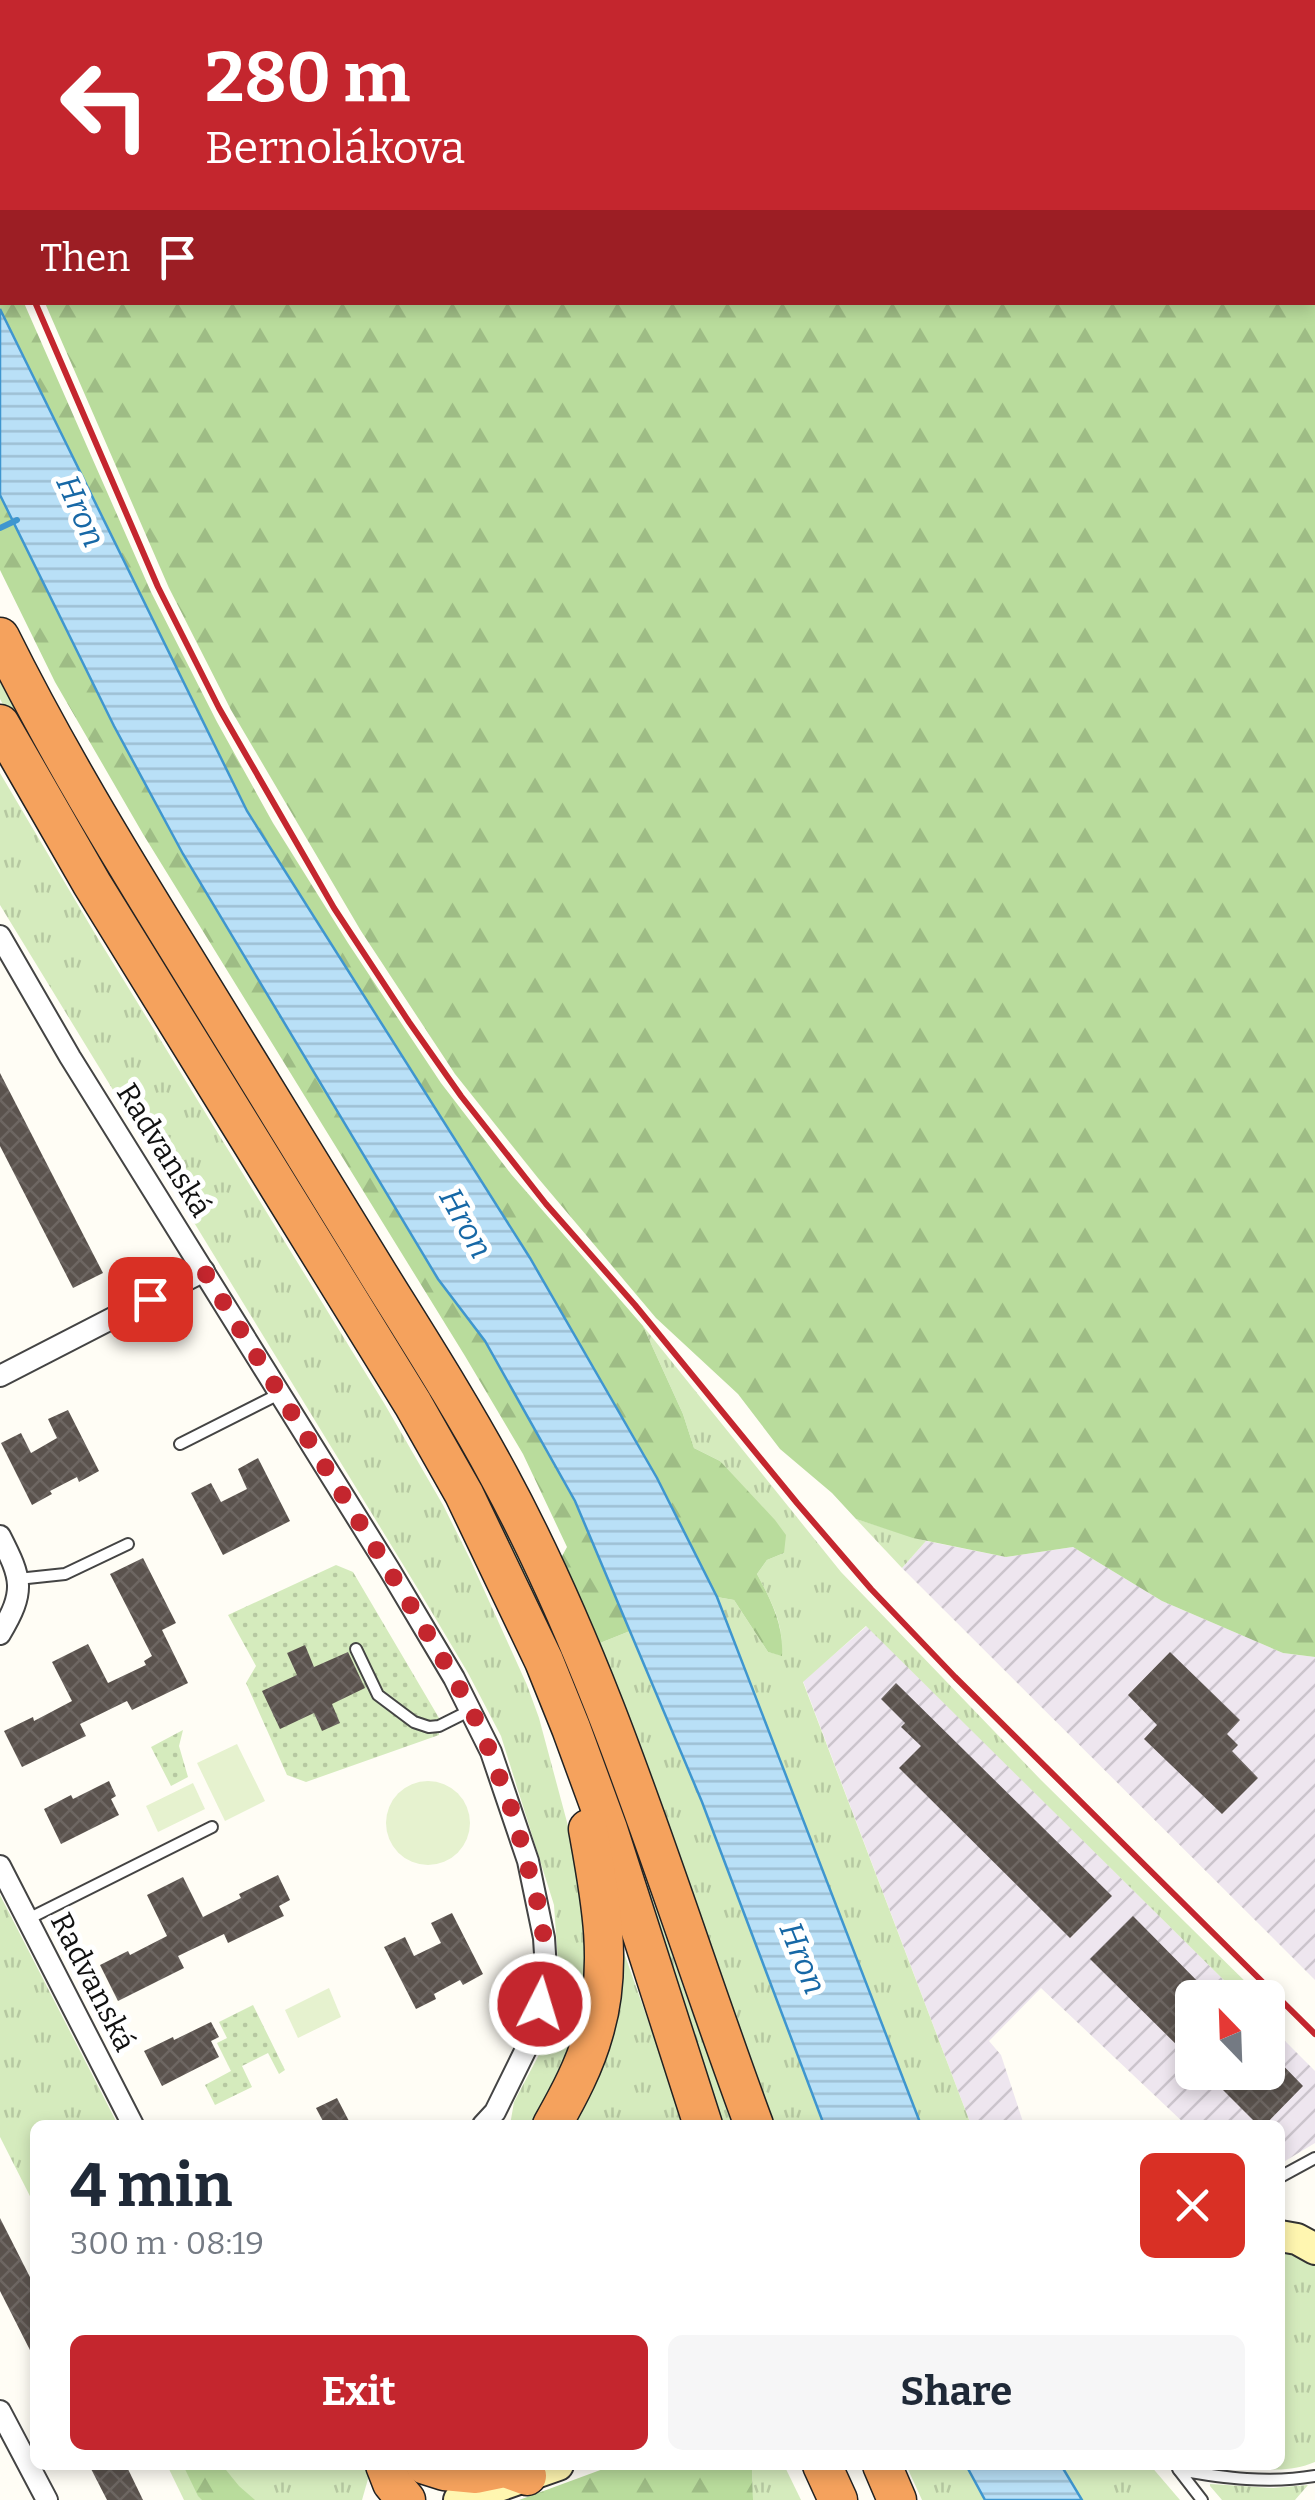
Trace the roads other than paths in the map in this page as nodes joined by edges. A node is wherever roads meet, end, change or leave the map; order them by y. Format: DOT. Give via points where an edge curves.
graph roads {
  1 [pos="0,638"];
  2 [pos="0,724"];
  3 [pos="0,936"];
  4 [pos="204,1271"];
  5 [pos="0,1376"];
  6 [pos="280,1393"];
  7 [pos="180,1444"];
  8 [pos="0,1536"];
  9 [pos="128,1544"];
  10 [pos="18,1580"];
  11 [pos="0,1634"];
  12 [pos="356,1649"];
  13 [pos="472,1710"];
  14 [pos="571,1728"];
  15 [pos="212,1827"];
  16 [pos="0,1866"];
  17 [pos="27,1919"];
  18 [pos="129,2120"];
  19 [pos="492,2120"];
  20 [pos="555,2120"];
  21 [pos="701,2120"];
  22 [pos="752,2120"];
  23 [pos="1315,2158"];
  24 [pos="1285,2174"];
  25 [pos="1285,2237"];
  26 [pos="1315,2249"];
  27 [pos="0,2411"];
  28 [pos="6,2436"];
  29 [pos="382,2470"];
  30 [pos="386,2470"];
  31 [pos="412,2470"];
  32 [pos="444,2470"];
  33 [pos="495,2470"];
  34 [pos="543,2470"];
  35 [pos="824,2470"];
  36 [pos="884,2470"];
  37 [pos="1179,2470"];
  38 [pos="1190,2470"];
  39 [pos="1315,2476"];
  40 [pos="47,2500"];
  41 [pos="373,2500"];
  42 [pos="406,2500"];
  43 [pos="418,2500"];
  44 [pos="459,2500"];
  45 [pos="838,2500"];
  46 [pos="897,2500"];
  47 [pos="1202,2500"];
  1 -- 22 [label="highway" via="136,880 448,1386 542,1560 607,1712"];
  2 -- 14 [label="highway" via="413,1404 505,1576"];
  3 -- 4 [label="street, Radvanská"];
  4 -- 5 [label="street"];
  4 -- 6 [label="street, Radvanská"];
  6 -- 7 [label="lane"];
  6 -- 13 [label="street, Radvanská"];
  8 -- 10 [label="street"];
  9 -- 10 [label="lane" via="65,1574"];
  10 -- 11 [label="street" via="18,1602"];
  12 -- 13 [label="lane" via="378,1695 414,1722 439,1726"];
  13 -- 19 [label="street, Radvanská" via="528,1861 546,1970 532,2036"];
  14 -- 20 [label="highway" via="604,1946 595,2030"];
  14 -- 21 [label="highway"];
  15 -- 17 [label="lane"];
  16 -- 17 [label="street, Radvanská"];
  17 -- 18 [label="street, Radvanská"];
  23 -- 24 [label="lane"];
  25 -- 26 [label="main road"];
  27 -- 28 [label="street"];
  28 -- 40 [label="street"];
  29 -- 41 [label="highway"];
  30 -- 42 [label="highway"];
  31 -- 43 [label="highway"];
  32 -- 33 [label="highway"];
  34 -- 44 [label="main road"];
  35 -- 45 [label="highway"];
  36 -- 46 [label="highway"];
  37 -- 47 [label="lane"];
  38 -- 39 [label="lane" via="1247,2479"];
}
